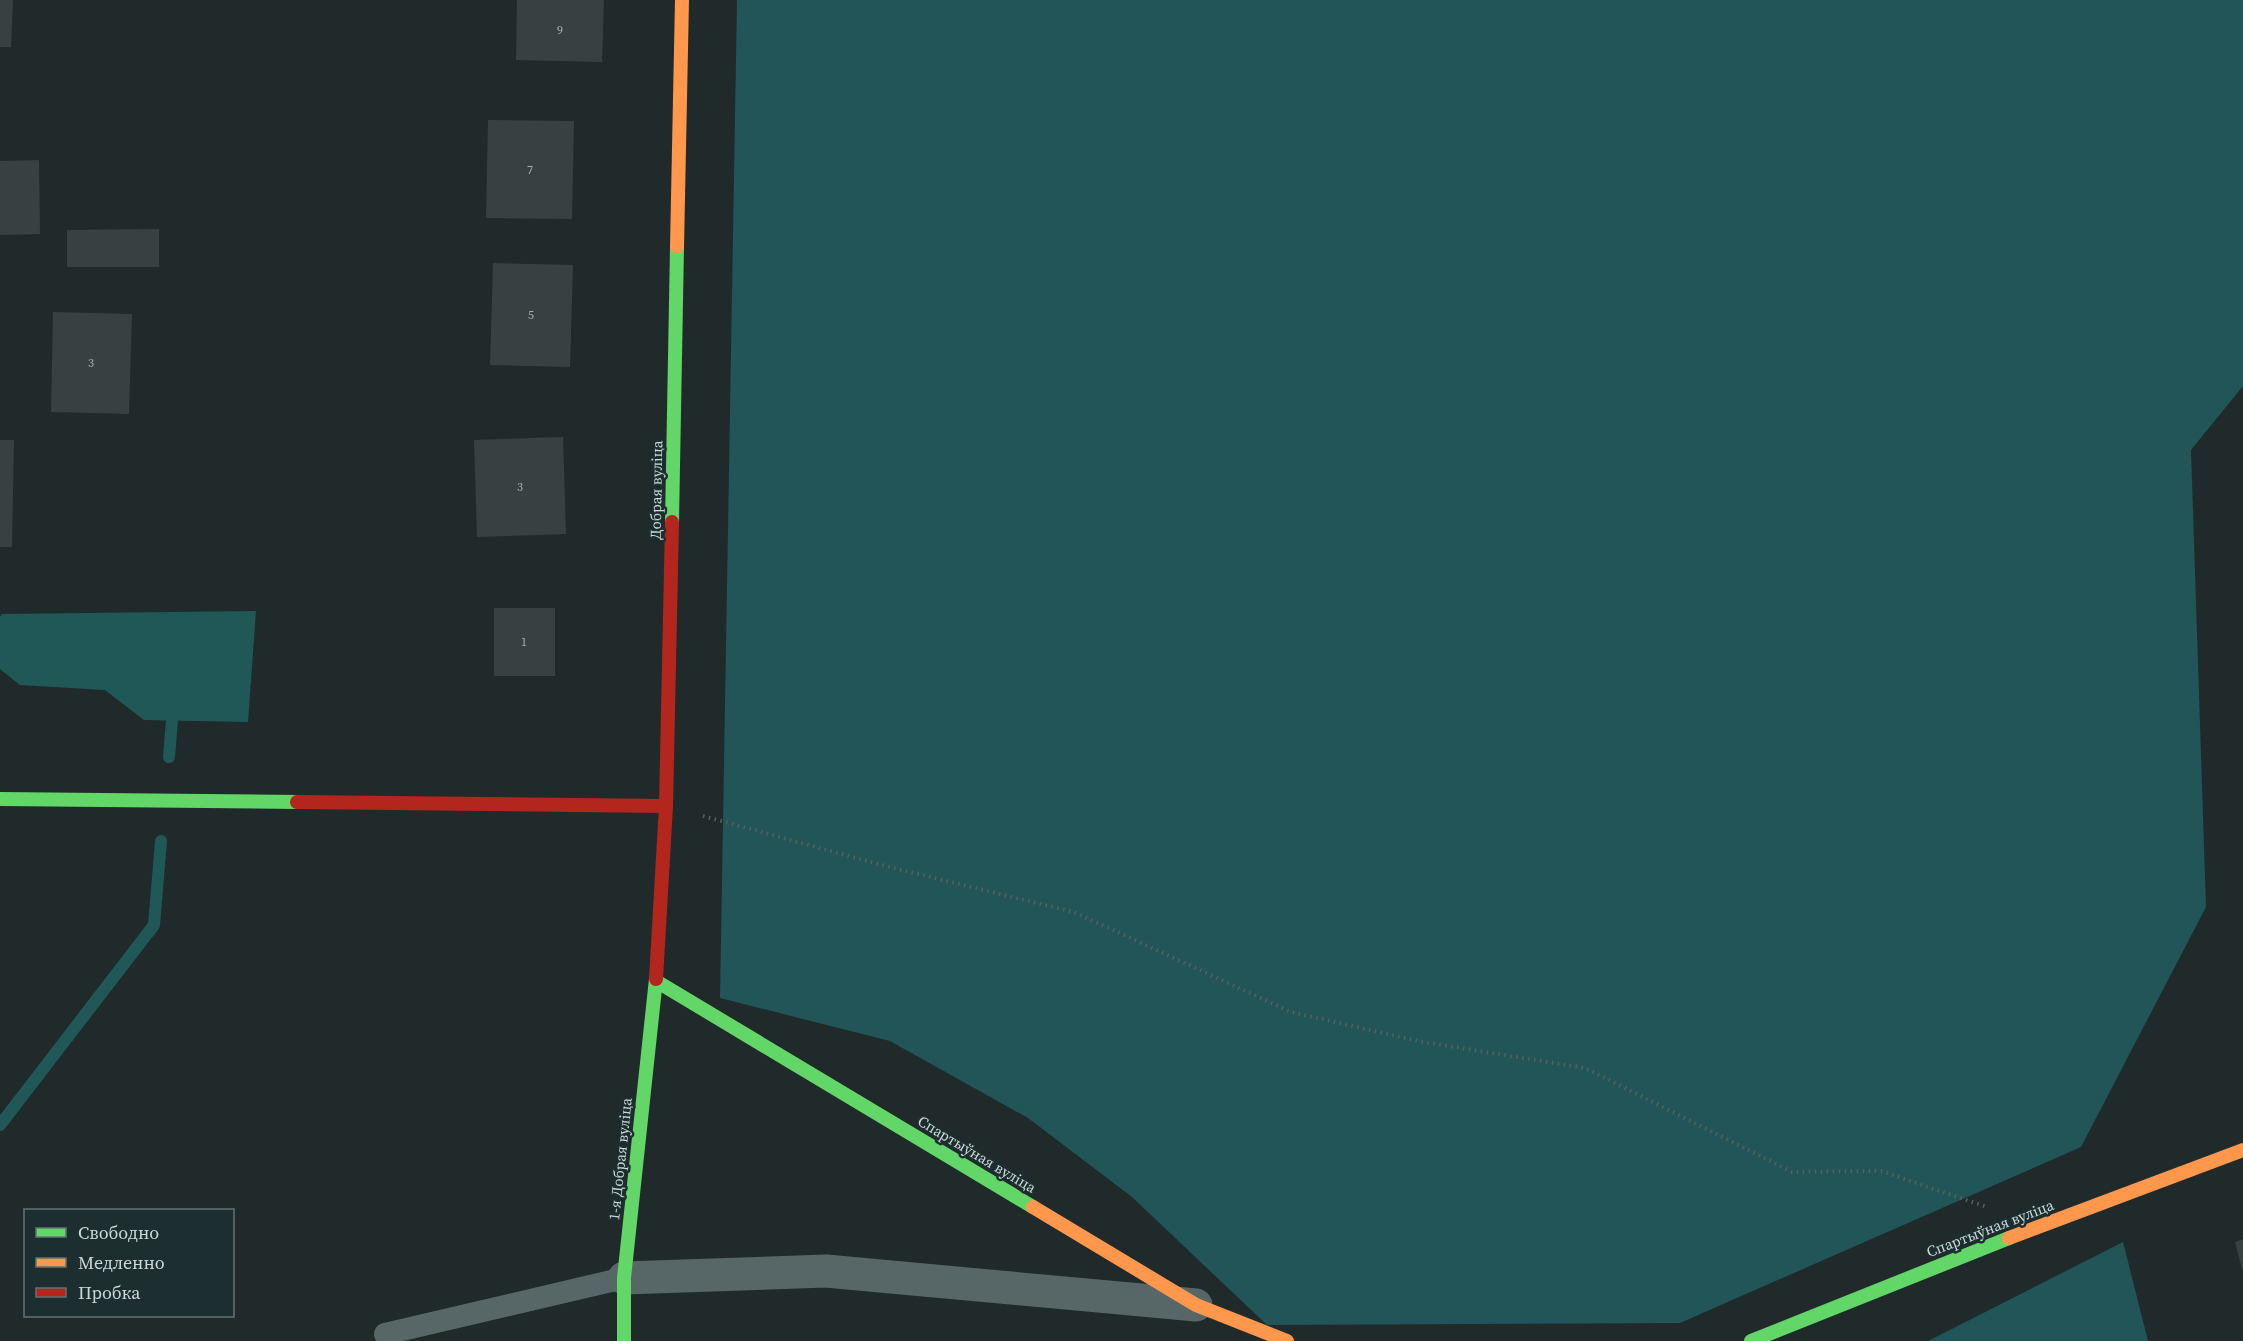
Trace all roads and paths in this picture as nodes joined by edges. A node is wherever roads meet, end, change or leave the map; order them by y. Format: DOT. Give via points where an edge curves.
graph roads {
  1 [pos="682,0"];
  2 [pos="0,798"];
  3 [pos="666,806"];
  4 [pos="656,981"];
  5 [pos="2243,1150"];
  6 [pos="1988,1207"];
  7 [pos="624,1278"];
  8 [pos="1196,1305"];
  9 [pos="385,1334"];
  10 [pos="624,1341"];
  11 [pos="1287,1341"];
  12 [pos="1751,1341"];
  1 -- 3 [label="street, Добрая вуліца"];
  2 -- 3 [label="street"];
  3 -- 4 [label="street, Добрая вуліца"];
  3 -- 6 [label="path" via="1074,912 1291,1012 1423,1042 1585,1068 1792,1173 1881,1171"];
  4 -- 7 [label="street, 1-я Добрая вуліца"];
  4 -- 8 [label="street, Спартыўная вуліца"];
  5 -- 12 [label="street, Спартыўная вуліца"];
  7 -- 8 [label="street" via="826,1271"];
  7 -- 9 [label="lane"];
  7 -- 10 [label="street, 1-я Добрая вуліца"];
  8 -- 11 [label="street, Спартыўная вуліца"];
}
